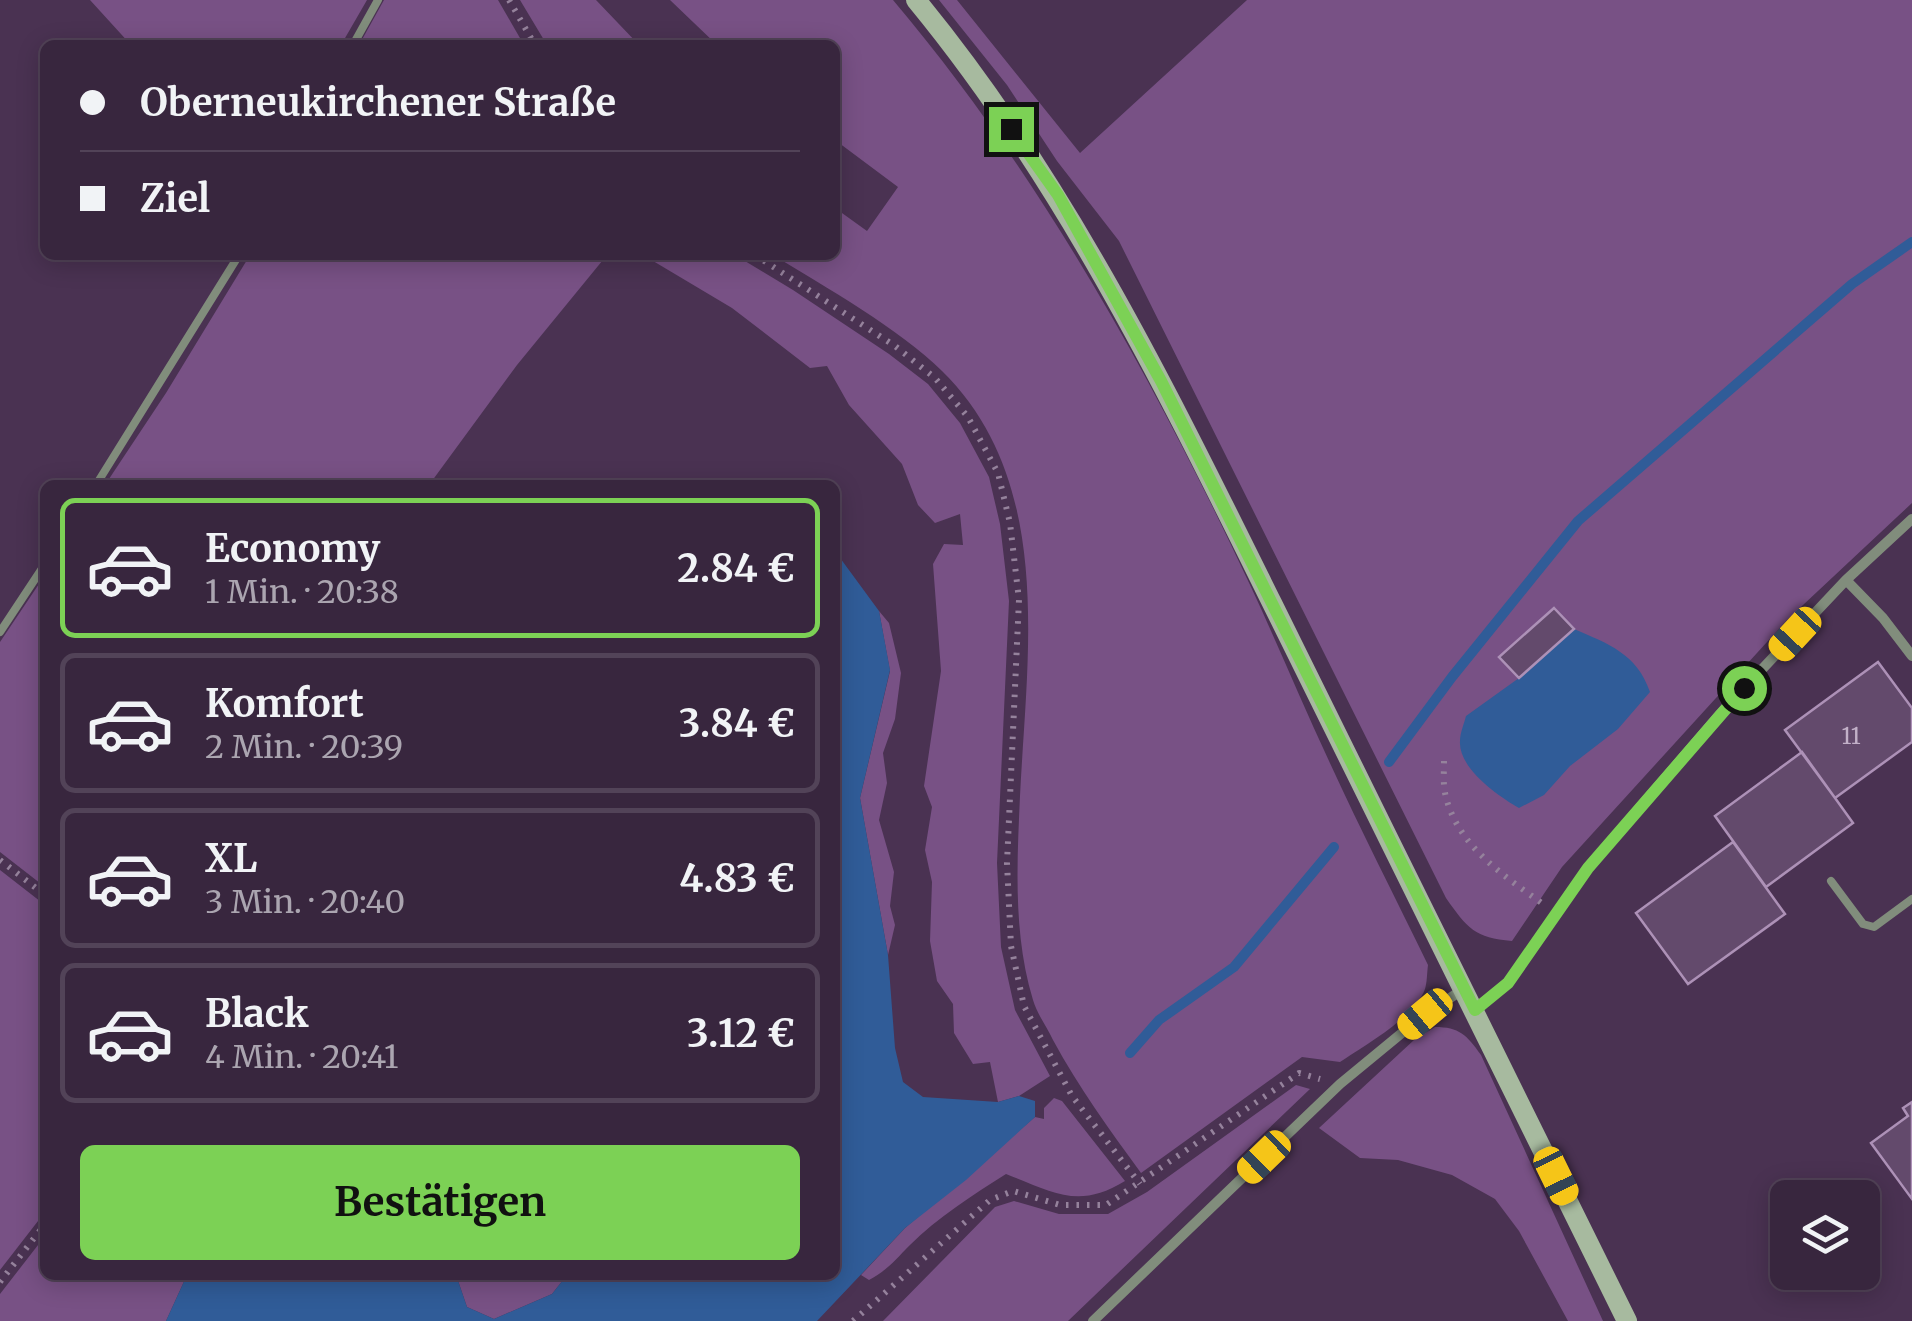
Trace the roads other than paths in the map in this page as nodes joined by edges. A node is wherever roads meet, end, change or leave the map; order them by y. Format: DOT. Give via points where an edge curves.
graph roads {
  1 [pos="378,0"];
  2 [pos="916,0"];
  3 [pos="356,40"];
  4 [pos="236,260"];
  5 [pos="99,480"];
  6 [pos="1912,520"];
  7 [pos="40,572"];
  8 [pos="1846,580"];
  9 [pos="0,632"];
  10 [pos="1912,656"];
  11 [pos="1831,881"];
  12 [pos="1912,899"];
  13 [pos="1464,989"];
  14 [pos="1475,1010"];
  15 [pos="1093,1321"];
  16 [pos="1627,1321"];
  1 -- 3 [label="lane"];
  2 -- 13 [label="main road" via="1058,195 1104,275"];
  4 -- 5 [label="lane"];
  6 -- 8 [label="street"];
  7 -- 9 [label="lane"];
  8 -- 10 [label="street"];
  8 -- 14 [label="street" via="1707,729 1588,868 1508,983"];
  11 -- 12 [label="lane" via="1863,924 1874,926"];
  13 -- 14 [label="main road"];
  13 -- 15 [label="street" via="1340,1084"];
  14 -- 16 [label="main road"];
}
